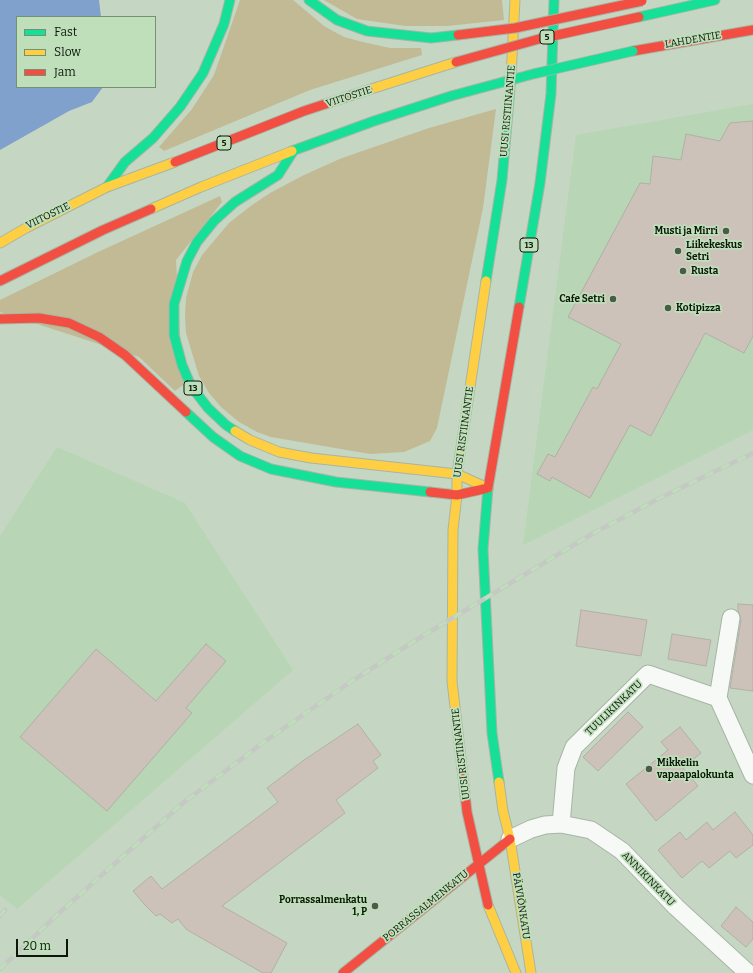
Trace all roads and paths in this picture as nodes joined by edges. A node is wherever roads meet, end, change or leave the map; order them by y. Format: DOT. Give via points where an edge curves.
graph roads {
  1 [pos="230,0"];
  2 [pos="309,0"];
  3 [pos="515,0"];
  4 [pos="554,0"];
  5 [pos="642,0"];
  6 [pos="649,0"];
  7 [pos="715,0"];
  8 [pos="753,30"];
  9 [pos="294,150"];
  10 [pos="107,187"];
  11 [pos="0,243"];
  12 [pos="0,281"];
  13 [pos="0,319"];
  14 [pos="457,474"];
  15 [pos="488,488"];
  16 [pos="457,496"];
  17 [pos="731,618"];
  18 [pos="718,698"];
  19 [pos="753,775"];
  20 [pos="561,824"];
  21 [pos="510,839"];
  22 [pos="478,864"];
  23 [pos="343,973"];
  24 [pos="516,973"];
  25 [pos="531,973"];
  26 [pos="748,973"];
  1 -- 10 [label="main road" via="224,24 203,73 180,107 153,138 125,162"];
  2 -- 5 [label="main road, bridge" via="337,20 367,31 431,38 515,28"];
  3 -- 14 [label="main road, UUSI RISTIINANTIE" via="513,61 502,180"];
  4 -- 15 [label="main road, 13" via="551,94 541,175"];
  5 -- 6 [label="main road"];
  7 -- 10 [label="main road, VIITOSTIE / 5, bridge" via="539,39 456,62 304,111"];
  8 -- 9 [label="main road, LAHDENTIE, bridge" via="533,74 450,96"];
  9 -- 12 [label="main road" via="103,230"];
  9 -- 14 [label="main road, 13" via="278,175 235,202 214,221 197,242 187,261 174,304 174,335 191,386 208,408 226,425 250,440 279,452 311,458"];
  10 -- 11 [label="main road, VIITOSTIE / 5"];
  13 -- 16 [label="main road" via="38,318 69,323 99,337 125,355 213,438 240,456 271,469 336,482"];
  14 -- 15 [label="main road"];
  14 -- 16 [label="main road, UUSI RISTIINANTIE"];
  15 -- 16 [label="main road"];
  15 -- 21 [label="main road" via="483,549 492,734 503,812"];
  16 -- 22 [label="main road, UUSI RISTIINANTIE" via="453,530 452,681 468,812"];
  17 -- 18 [label="street"];
  18 -- 19 [label="street"];
  18 -- 20 [label="street, TUULIKINKATU" via="648,674 574,747 566,768"];
  20 -- 21 [label="street, ANNIKINKATU" via="531,829"];
  20 -- 26 [label="street, ANNIKINKATU" via="591,830 622,851 676,907"];
  21 -- 22 [label="main road, PORRASSALMENKATU"];
  21 -- 25 [label="main road, PÄIVIÖNKATU"];
  22 -- 23 [label="main road, PORRASSALMENKATU"];
  22 -- 24 [label="main road" via="489,908"];
}
